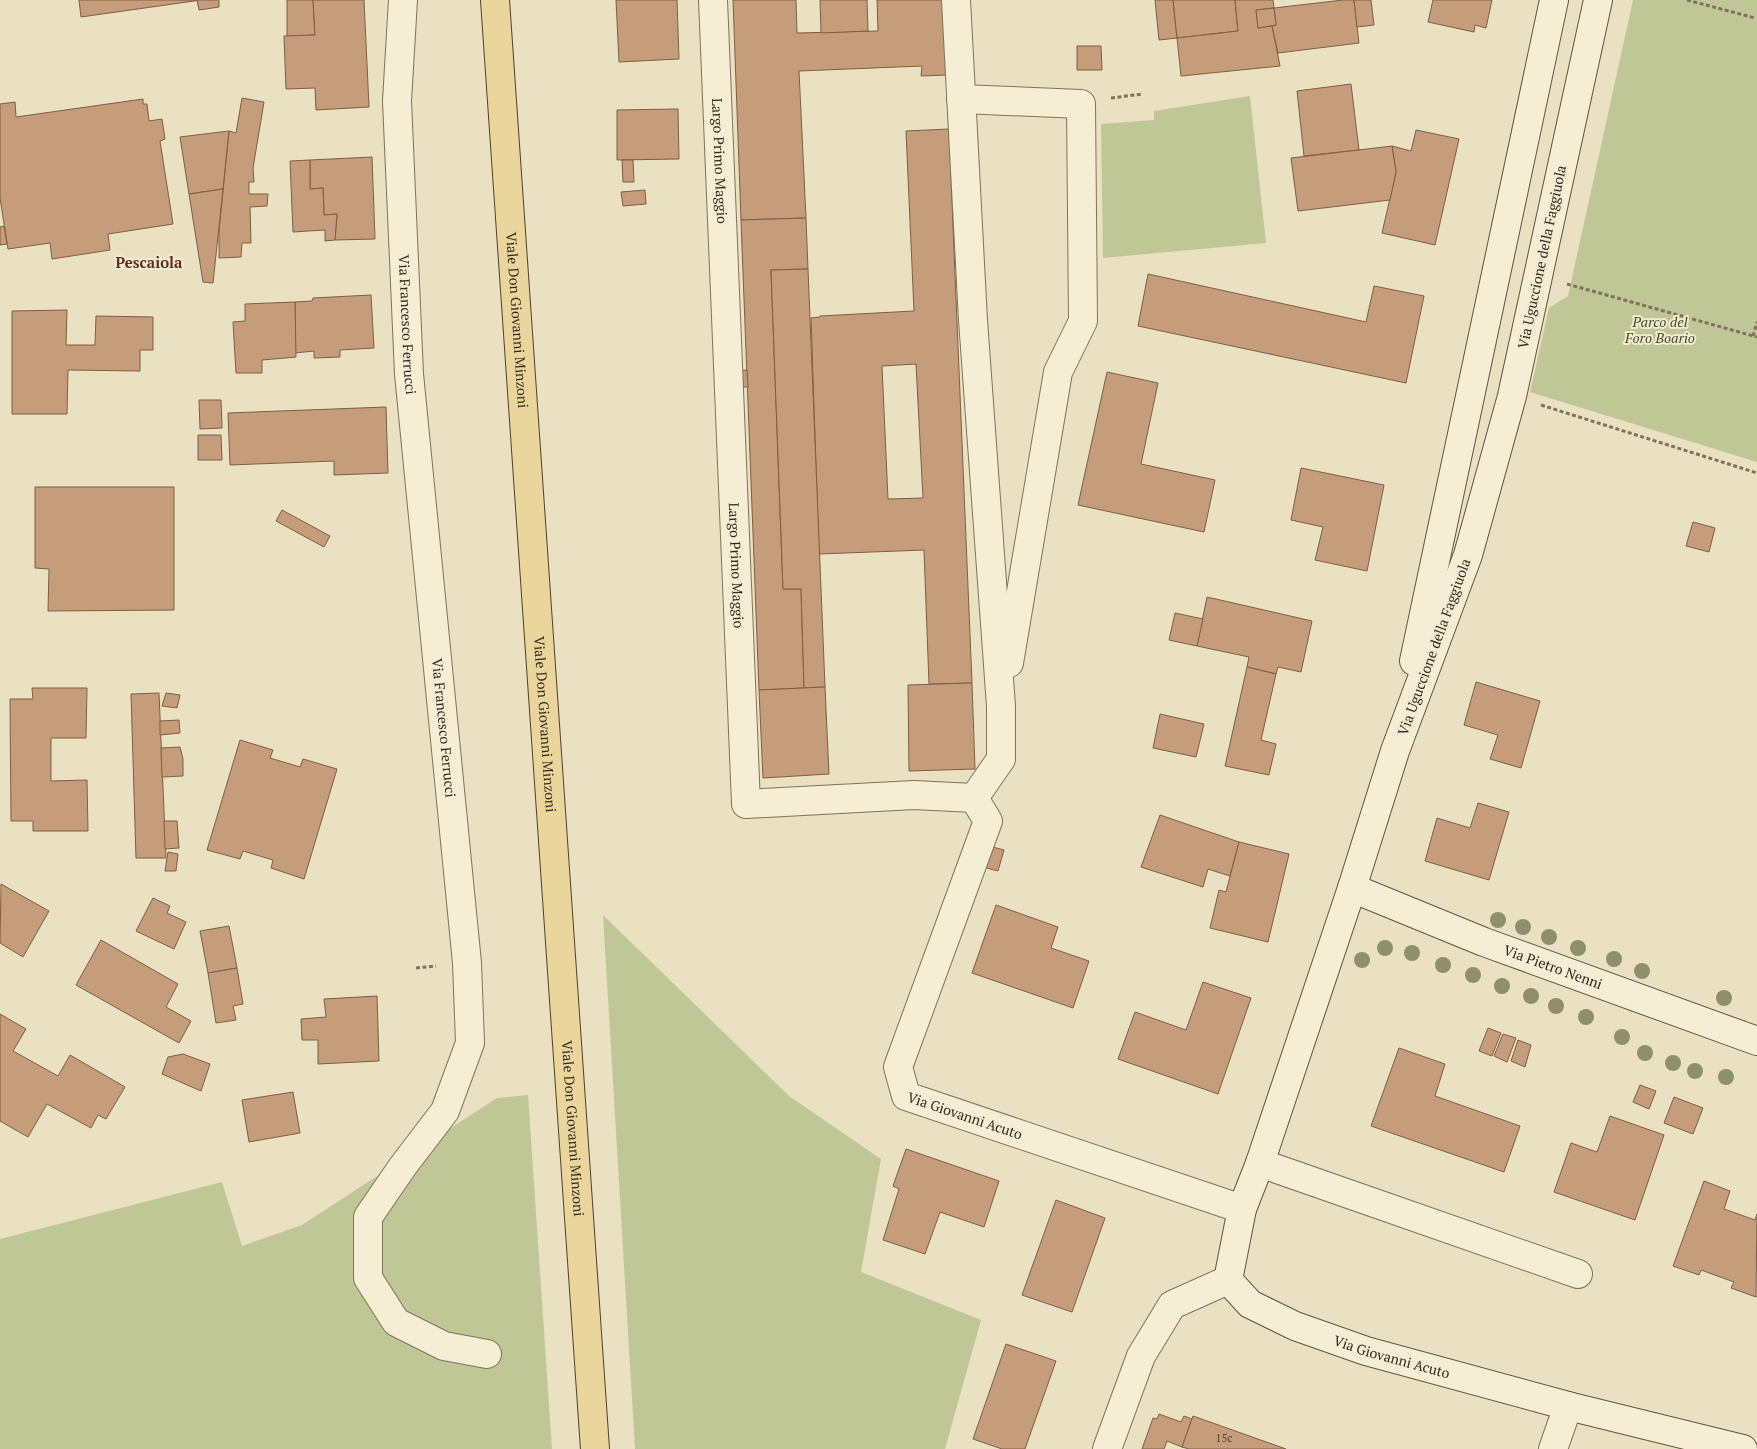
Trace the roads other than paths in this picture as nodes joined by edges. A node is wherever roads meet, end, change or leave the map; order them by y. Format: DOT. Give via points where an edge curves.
graph roads {
  1 [pos="403,0"];
  2 [pos="496,0"];
  3 [pos="712,0"];
  4 [pos="956,0"];
  5 [pos="1554,0"];
  6 [pos="1598,0"];
  7 [pos="961,98"];
  8 [pos="1002,706"];
  9 [pos="1395,751"];
  10 [pos="974,798"];
  11 [pos="1352,888"];
  12 [pos="1757,1041"];
  13 [pos="1260,1162"];
  14 [pos="1242,1209"];
  15 [pos="1578,1274"];
  16 [pos="1228,1280"];
  17 [pos="487,1354"];
  18 [pos="1568,1406"];
  19 [pos="595,1449"];
  20 [pos="1107,1449"];
  21 [pos="1553,1449"];
  22 [pos="1743,1449"];
  1 -- 17 [label="street, Via Francesco Ferrucci" via="397,101 408,374 467,963 470,1043 445,1111 368,1217 368,1278 396,1322 444,1346"];
  2 -- 19 [label="main road, Viale Don Giovanni Minzoni"];
  3 -- 10 [label="street, Largo Primo Maggio" via="746,804 914,795"];
  4 -- 7 [label="street"];
  5 -- 9 [label="street, Via Uguccione della Faggiuola"];
  6 -- 9 [label="street, Via Uguccione della Faggiuola" via="1512,396 1468,555"];
  7 -- 8 [label="street" via="973,320"];
  7 -- 8 [label="street" via="1081,104 1083,321 1058,372"];
  8 -- 10 [label="street" via="1001,759"];
  9 -- 11 [label="street, Via Uguccione della Faggiuola"];
  10 -- 14 [label="street, Via Giovanni Acuto" via="988,821 898,1067 906,1096"];
  11 -- 12 [label="street, Via Pietro Nenni" via="1484,942"];
  11 -- 13 [label="street"];
  13 -- 14 [label="street"];
  13 -- 15 [label="street"];
  14 -- 16 [label="street"];
  16 -- 18 [label="street, Via Giovanni Acuto" via="1250,1304 1295,1326 1366,1351"];
  16 -- 20 [label="street" via="1172,1305 1141,1356"];
  18 -- 21 [label="street"];
  18 -- 22 [label="street, Via Giovanni Acuto"];
}
